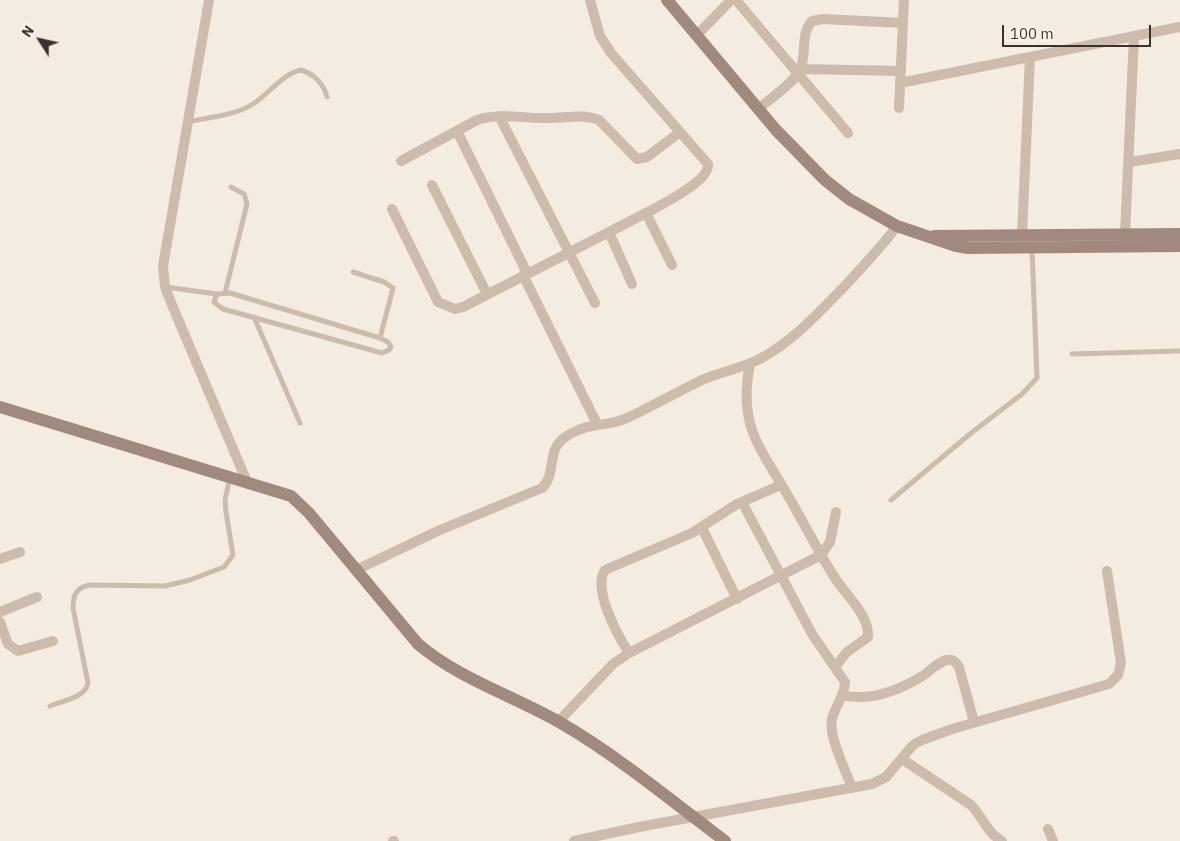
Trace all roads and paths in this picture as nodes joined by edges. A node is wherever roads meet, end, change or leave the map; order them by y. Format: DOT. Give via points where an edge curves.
graph roads {
  1 [pos="209,0"];
  2 [pos="590,0"];
  3 [pos="667,0"];
  4 [pos="731,0"];
  5 [pos="736,0"];
  6 [pos="904,0"];
  7 [pos="903,23"];
  8 [pos="1180,27"];
  9 [pos="697,35"];
  10 [pos="1134,36"];
  11 [pos="1030,56"];
  12 [pos="901,71"];
  13 [pos="799,72"];
  14 [pos="900,83"];
  15 [pos="327,97"];
  16 [pos="899,108"];
  17 [pos="758,109"];
  18 [pos="499,116"];
  19 [pos="187,122"];
  20 [pos="457,131"];
  21 [pos="680,132"];
  22 [pos="848,133"];
  23 [pos="1180,154"];
  24 [pos="401,161"];
  25 [pos="1130,162"];
  26 [pos="432,185"];
  27 [pos="231,187"];
  28 [pos="392,210"];
  29 [pos="646,213"];
  30 [pos="896,226"];
  31 [pos="609,232"];
  32 [pos="1125,234"];
  33 [pos="1180,234"];
  34 [pos="1022,235"];
  35 [pos="931,236"];
  36 [pos="1180,246"];
  37 [pos="1032,248"];
  38 [pos="568,252"];
  39 [pos="672,265"];
  40 [pos="353,272"];
  41 [pos="525,274"];
  42 [pos="632,284"];
  43 [pos="165,287"];
  44 [pos="225,293"];
  45 [pos="217,294"];
  46 [pos="486,294"];
  47 [pos="595,302"];
  48 [pos="254,317"];
  49 [pos="380,338"];
  50 [pos="1180,351"];
  51 [pos="1072,354"];
  52 [pos="750,364"];
  53 [pos="0,407"];
  54 [pos="300,423"];
  55 [pos="597,424"];
  56 [pos="230,478"];
  57 [pos="247,482"];
  58 [pos="781,485"];
  59 [pos="891,500"];
  60 [pos="742,502"];
  61 [pos="836,512"];
  62 [pos="702,528"];
  63 [pos="20,552"];
  64 [pos="821,555"];
  65 [pos="0,559"];
  66 [pos="356,570"];
  67 [pos="1107,571"];
  68 [pos="781,576"];
  69 [pos="37,597"];
  70 [pos="737,599"];
  71 [pos="0,612"];
  72 [pos="0,622"];
  73 [pos="53,640"];
  74 [pos="629,653"];
  75 [pos="835,667"];
  76 [pos="842,695"];
  77 [pos="50,706"];
  78 [pos="558,722"];
  79 [pos="974,722"];
  80 [pos="902,759"];
  81 [pos="852,788"];
  82 [pos="693,817"];
  83 [pos="1048,829"];
  84 [pos="574,841"];
  85 [pos="725,841"];
  86 [pos="1002,841"];
  87 [pos="1053,841"];
  1 -- 19 [label="street"];
  2 -- 21 [label="street" via="600,36 611,53"];
  3 -- 9 [label="street"];
  4 -- 9 [label="street"];
  5 -- 13 [label="street"];
  6 -- 7 [label="street"];
  7 -- 12 [label="street"];
  7 -- 13 [label="street" via="812,21 806,29"];
  8 -- 10 [label="street"];
  9 -- 17 [label="street"];
  10 -- 11 [label="street"];
  10 -- 25 [label="street"];
  11 -- 14 [label="street"];
  11 -- 34 [label="street"];
  12 -- 13 [label="street"];
  12 -- 14 [label="street"];
  13 -- 17 [label="street"];
  13 -- 22 [label="street"];
  14 -- 16 [label="street"];
  15 -- 19 [label="lane" via="322,84 301,70 251,105"];
  17 -- 30 [label="street" via="825,180 849,199"];
  18 -- 20 [label="street" via="477,120"];
  18 -- 21 [label="street" via="592,117 607,127 637,159 647,157"];
  18 -- 38 [label="street"];
  19 -- 43 [label="street" via="166,241"];
  20 -- 24 [label="street"];
  20 -- 41 [label="street"];
  21 -- 29 [label="street" via="708,164 707,172 674,198"];
  23 -- 25 [label="street"];
  25 -- 32 [label="street"];
  26 -- 46 [label="street"];
  27 -- 44 [label="lane" via="244,194 247,204"];
  28 -- 46 [label="street" via="438,302 455,309"];
  29 -- 31 [label="street"];
  29 -- 39 [label="street"];
  30 -- 35 [label="street"];
  30 -- 52 [label="street" via="881,247 815,318"];
  31 -- 38 [label="street"];
  31 -- 42 [label="street"];
  32 -- 33 [label="street"];
  32 -- 34 [label="street"];
  34 -- 35 [label="street"];
  35 -- 37 [label="street" via="968,248"];
  36 -- 37 [label="street"];
  37 -- 59 [label="lane" via="1037,378 1022,394"];
  38 -- 41 [label="street"];
  38 -- 47 [label="street"];
  40 -- 49 [label="lane" via="384,282 392,288"];
  41 -- 46 [label="street"];
  41 -- 55 [label="street"];
  43 -- 45 [label="lane"];
  43 -- 57 [label="street"];
  44 -- 45 [label="lane"];
  44 -- 49 [label="lane"];
  45 -- 48 [label="lane" via="214,302 218,306"];
  48 -- 49 [label="lane" via="386,352 390,347 388,342"];
  48 -- 54 [label="lane"];
  50 -- 51 [label="lane"];
  52 -- 55 [label="street" via="703,380 620,421"];
  52 -- 58 [label="street" via="745,395 749,426 761,454"];
  53 -- 56 [label="street"];
  55 -- 66 [label="street" via="569,434 555,446 550,474 542,488 440,530"];
  56 -- 57 [label="street"];
  56 -- 77 [label="lane" via="225,500 227,530 233,548 230,561 224,567 172,585 89,584 78,589 73,608 87,689"];
  57 -- 66 [label="street" via="282,492 298,501"];
  58 -- 60 [label="street"];
  58 -- 64 [label="street"];
  60 -- 62 [label="street"];
  60 -- 68 [label="street"];
  61 -- 64 [label="street" via="830,542"];
  62 -- 70 [label="street"];
  62 -- 74 [label="street" via="611,566 602,575 610,622"];
  63 -- 65 [label="street"];
  64 -- 68 [label="street"];
  64 -- 75 [label="street" via="856,604 869,633 866,640 847,652"];
  66 -- 78 [label="street" via="418,644 432,656"];
  67 -- 79 [label="street" via="1121,663 1121,670 1114,680"];
  68 -- 70 [label="street"];
  68 -- 75 [label="street" via="812,634"];
  69 -- 71 [label="street"];
  70 -- 74 [label="street"];
  72 -- 73 [label="street" via="8,644 18,651"];
  74 -- 78 [label="street" via="612,664"];
  75 -- 76 [label="street" via="845,682"];
  76 -- 79 [label="street" via="874,697 911,682 941,662 951,660 959,667"];
  76 -- 81 [label="street" via="831,730"];
  78 -- 82 [label="street" via="593,743"];
  79 -- 80 [label="street" via="922,740 913,745"];
  80 -- 81 [label="street" via="886,777"];
  80 -- 86 [label="street" via="971,805 986,828"];
  81 -- 82 [label="street"];
  82 -- 84 [label="street"];
  82 -- 85 [label="street"];
  83 -- 87 [label="street"];
}
